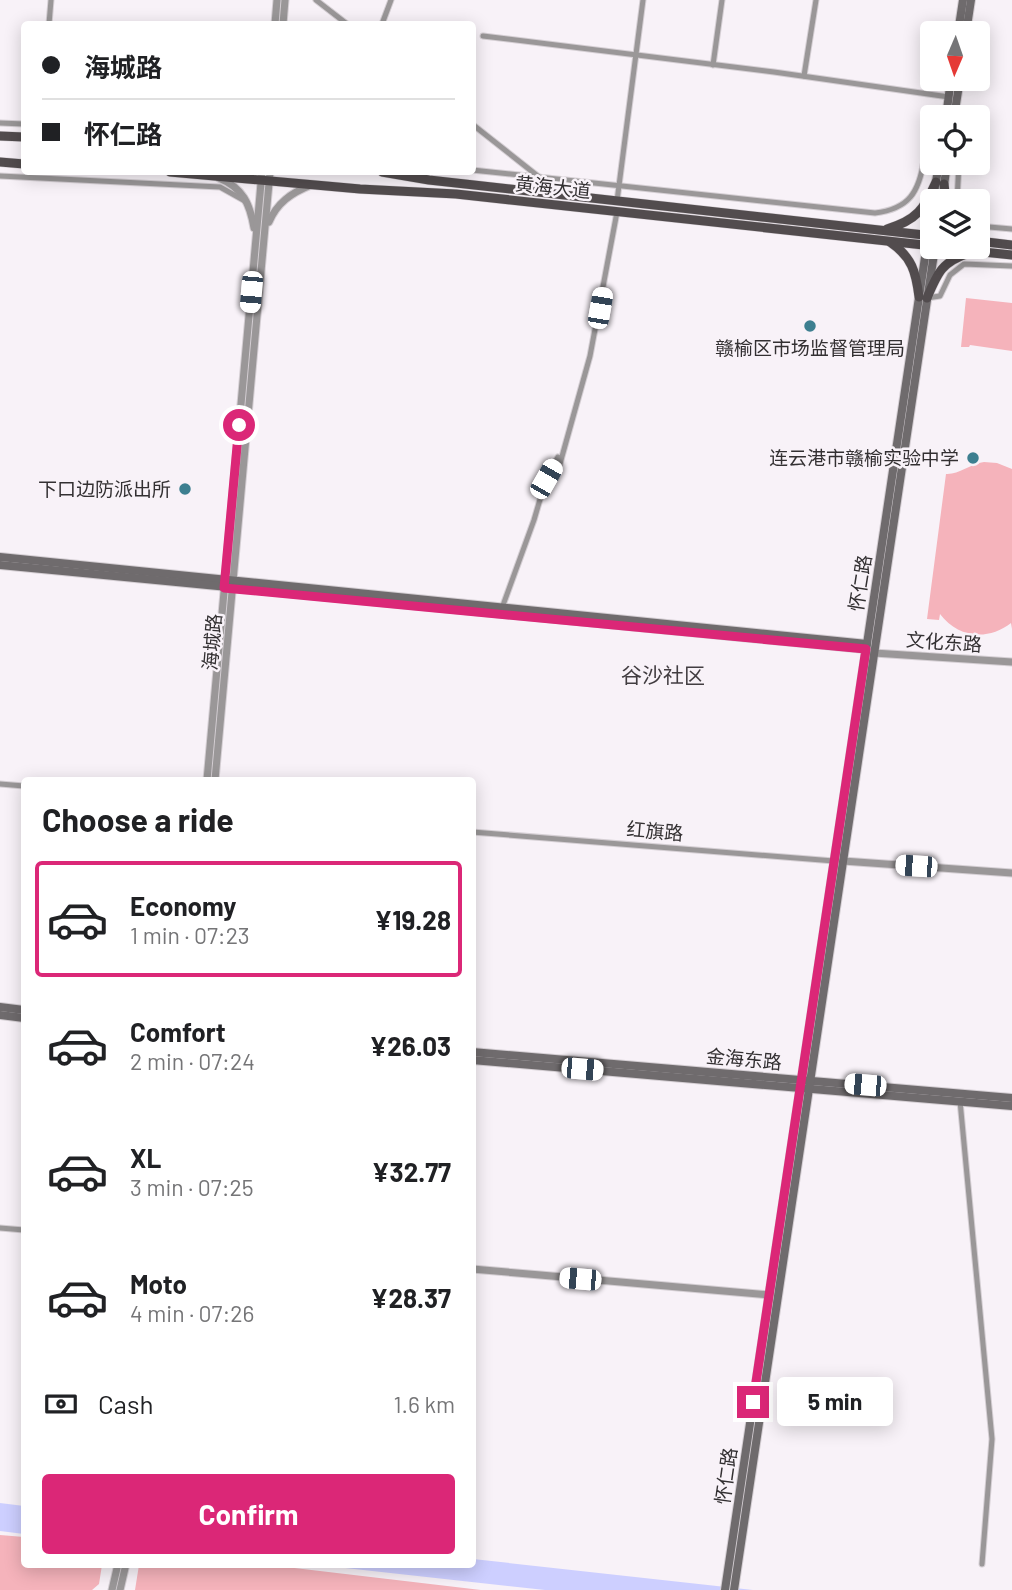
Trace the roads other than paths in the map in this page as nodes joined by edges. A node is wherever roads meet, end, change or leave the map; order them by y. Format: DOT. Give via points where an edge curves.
graph roads {
  1 [pos="51,0"];
  2 [pos="277,0"];
  3 [pos="285,0"];
  4 [pos="316,0"];
  5 [pos="391,0"];
  6 [pos="643,0"];
  7 [pos="722,0"];
  8 [pos="816,0"];
  9 [pos="963,0"];
  10 [pos="971,0"];
  11 [pos="49,21"];
  12 [pos="275,21"];
  13 [pos="283,21"];
  14 [pos="343,21"];
  15 [pos="383,21"];
  16 [pos="960,21"];
  17 [pos="968,21"];
  18 [pos="483,36"];
  19 [pos="636,56"];
  20 [pos="713,65"];
  21 [pos="804,76"];
  22 [pos="950,91"];
  23 [pos="949,97"];
  24 [pos="948,105"];
  25 [pos="0,123"];
  26 [pos="21,124"];
  27 [pos="476,127"];
  28 [pos="0,136"];
  29 [pos="21,137"];
  30 [pos="0,162"];
  31 [pos="21,164"];
  32 [pos="476,170"];
  33 [pos="212,175"];
  34 [pos="266,175"];
  35 [pos="400,175"];
  36 [pos="920,175"];
  37 [pos="940,175"];
  38 [pos="943,175"];
  39 [pos="0,176"];
  40 [pos="539,177"];
  41 [pos="940,183"];
  42 [pos="314,184"];
  43 [pos="618,186"];
  44 [pos="938,189"];
  45 [pos="941,189"];
  46 [pos="539,192"];
  47 [pos="617,201"];
  48 [pos="248,204"];
  49 [pos="617,212"];
  50 [pos="990,227"];
  51 [pos="1012,229"];
  52 [pos="883,230"];
  53 [pos="265,233"];
  54 [pos="920,234"];
  55 [pos="256,239"];
  56 [pos="888,241"];
  57 [pos="990,242"];
  58 [pos="1012,244"];
  59 [pos="920,245"];
  60 [pos="990,253"];
  61 [pos="1012,255"];
  62 [pos="930,259"];
  63 [pos="954,259"];
  64 [pos="1012,266"];
  65 [pos="923,298"];
  66 [pos="561,452"];
  67 [pos="556,478"];
  68 [pos="0,557"];
  69 [pos="0,565"];
  70 [pos="229,585"];
  71 [pos="502,608"];
  72 [pos="869,649"];
  73 [pos="1012,662"];
  74 [pos="207,777"];
  75 [pos="215,777"];
  76 [pos="0,784"];
  77 [pos="21,786"];
  78 [pos="476,832"];
  79 [pos="839,861"];
  80 [pos="1012,873"];
  81 [pos="0,1007"];
  82 [pos="21,1010"];
  83 [pos="0,1016"];
  84 [pos="21,1018"];
  85 [pos="476,1052"];
  86 [pos="476,1060"];
  87 [pos="805,1084"];
  88 [pos="1012,1098"];
  89 [pos="960,1101"];
  90 [pos="1012,1106"];
  91 [pos="0,1228"];
  92 [pos="21,1230"];
  93 [pos="476,1269"];
  94 [pos="769,1295"];
  95 [pos="982,1564"];
  96 [pos="121,1568"];
  97 [pos="121,1568"];
  98 [pos="112,1590"];
  99 [pos="121,1590"];
  100 [pos="725,1590"];
  101 [pos="734,1590"];
  1 -- 11 [label="street"];
  2 -- 12 [label="street"];
  3 -- 13 [label="street"];
  4 -- 14 [label="street"];
  5 -- 15 [label="street"];
  6 -- 19 [label="street"];
  7 -- 20 [label="street"];
  8 -- 21 [label="street"];
  9 -- 16 [label="main road"];
  10 -- 17 [label="main road"];
  18 -- 19 [label="street"];
  19 -- 20 [label="street"];
  19 -- 43 [label="street"];
  20 -- 21 [label="street"];
  21 -- 23 [label="street"];
  22 -- 23 [label="main road"];
  23 -- 24 [label="main road"];
  25 -- 26 [label="street"];
  27 -- 40 [label="street"];
  28 -- 29 [label="main road"];
  30 -- 31 [label="main road"];
  32 -- 40 [label="street"];
  33 -- 48 [label="street" via="239,189"];
  34 -- 42 [label="main road, 黄海大道"];
  34 -- 53 [label="street, 海城路"];
  34 -- 55 [label="street, 海城路"];
  35 -- 46 [label="main road, 黄海大道"];
  36 -- 43 [label="street" via="917,189 903,205 875,213"];
  37 -- 41 [label="main road, 怀仁路"];
  38 -- 41 [label="main road, 怀仁路"];
  39 -- 48 [label="street" via="220,187"];
  40 -- 43 [label="street"];
  40 -- 46 [label="street"];
  41 -- 44 [label="main road, 怀仁路"];
  41 -- 45 [label="main road"];
  41 -- 52 [label="main road" via="920,212"];
  42 -- 49 [label="main road, 黄海大道"];
  42 -- 53 [label="street" via="275,208"];
  43 -- 47 [label="street"];
  46 -- 47 [label="main road, 黄海大道"];
  47 -- 52 [label="main road, 黄海大道"];
  48 -- 55 [label="street"];
  49 -- 56 [label="main road, 黄海大道"];
  49 -- 66 [label="street" via="590,356"];
  50 -- 51 [label="street"];
  52 -- 54 [label="main road, 黄海大道"];
  53 -- 70 [label="street, 海城路"];
  55 -- 70 [label="street, 海城路"];
  56 -- 59 [label="main road, 黄海大道"];
  56 -- 65 [label="main road" via="912,263"];
  57 -- 58 [label="main road"];
  60 -- 61 [label="main road, 黄海大道"];
  62 -- 65 [label="main road, 怀仁路"];
  63 -- 65 [label="main road" via="947,262"];
  64 -- 65 [label="street" via="964,264 950,275 940,296"];
  65 -- 72 [label="main road, 怀仁路"];
  66 -- 67 [label="street"];
  66 -- 71 [label="street" via="546,479"];
  68 -- 70 [label="main road"];
  69 -- 70 [label="main road"];
  70 -- 71 [label="main road"];
  70 -- 72 [label="main road"];
  70 -- 74 [label="street, 海城路"];
  70 -- 75 [label="street, 海城路"];
  71 -- 72 [label="main road"];
  72 -- 73 [label="street, 文化东路"];
  72 -- 79 [label="main road, 怀仁路"];
  76 -- 77 [label="street"];
  78 -- 79 [label="street, 红旗路"];
  79 -- 80 [label="street, 红旗路"];
  79 -- 87 [label="main road, 怀仁路"];
  81 -- 82 [label="main road"];
  83 -- 84 [label="main road"];
  85 -- 87 [label="main road, 金海东路"];
  86 -- 87 [label="main road, 金海东路"];
  87 -- 88 [label="main road, 金海东路"];
  87 -- 89 [label="main road, 金海东路"];
  87 -- 94 [label="main road, 怀仁路"];
  87 -- 101 [label="main road, 怀仁路"];
  89 -- 90 [label="main road, 金海东路"];
  89 -- 95 [label="street" via="992,1439"];
  91 -- 92 [label="street"];
  93 -- 94 [label="street"];
  94 -- 100 [label="main road, 怀仁路"];
  96 -- 98 [label="street"];
  97 -- 99 [label="street"];
}
